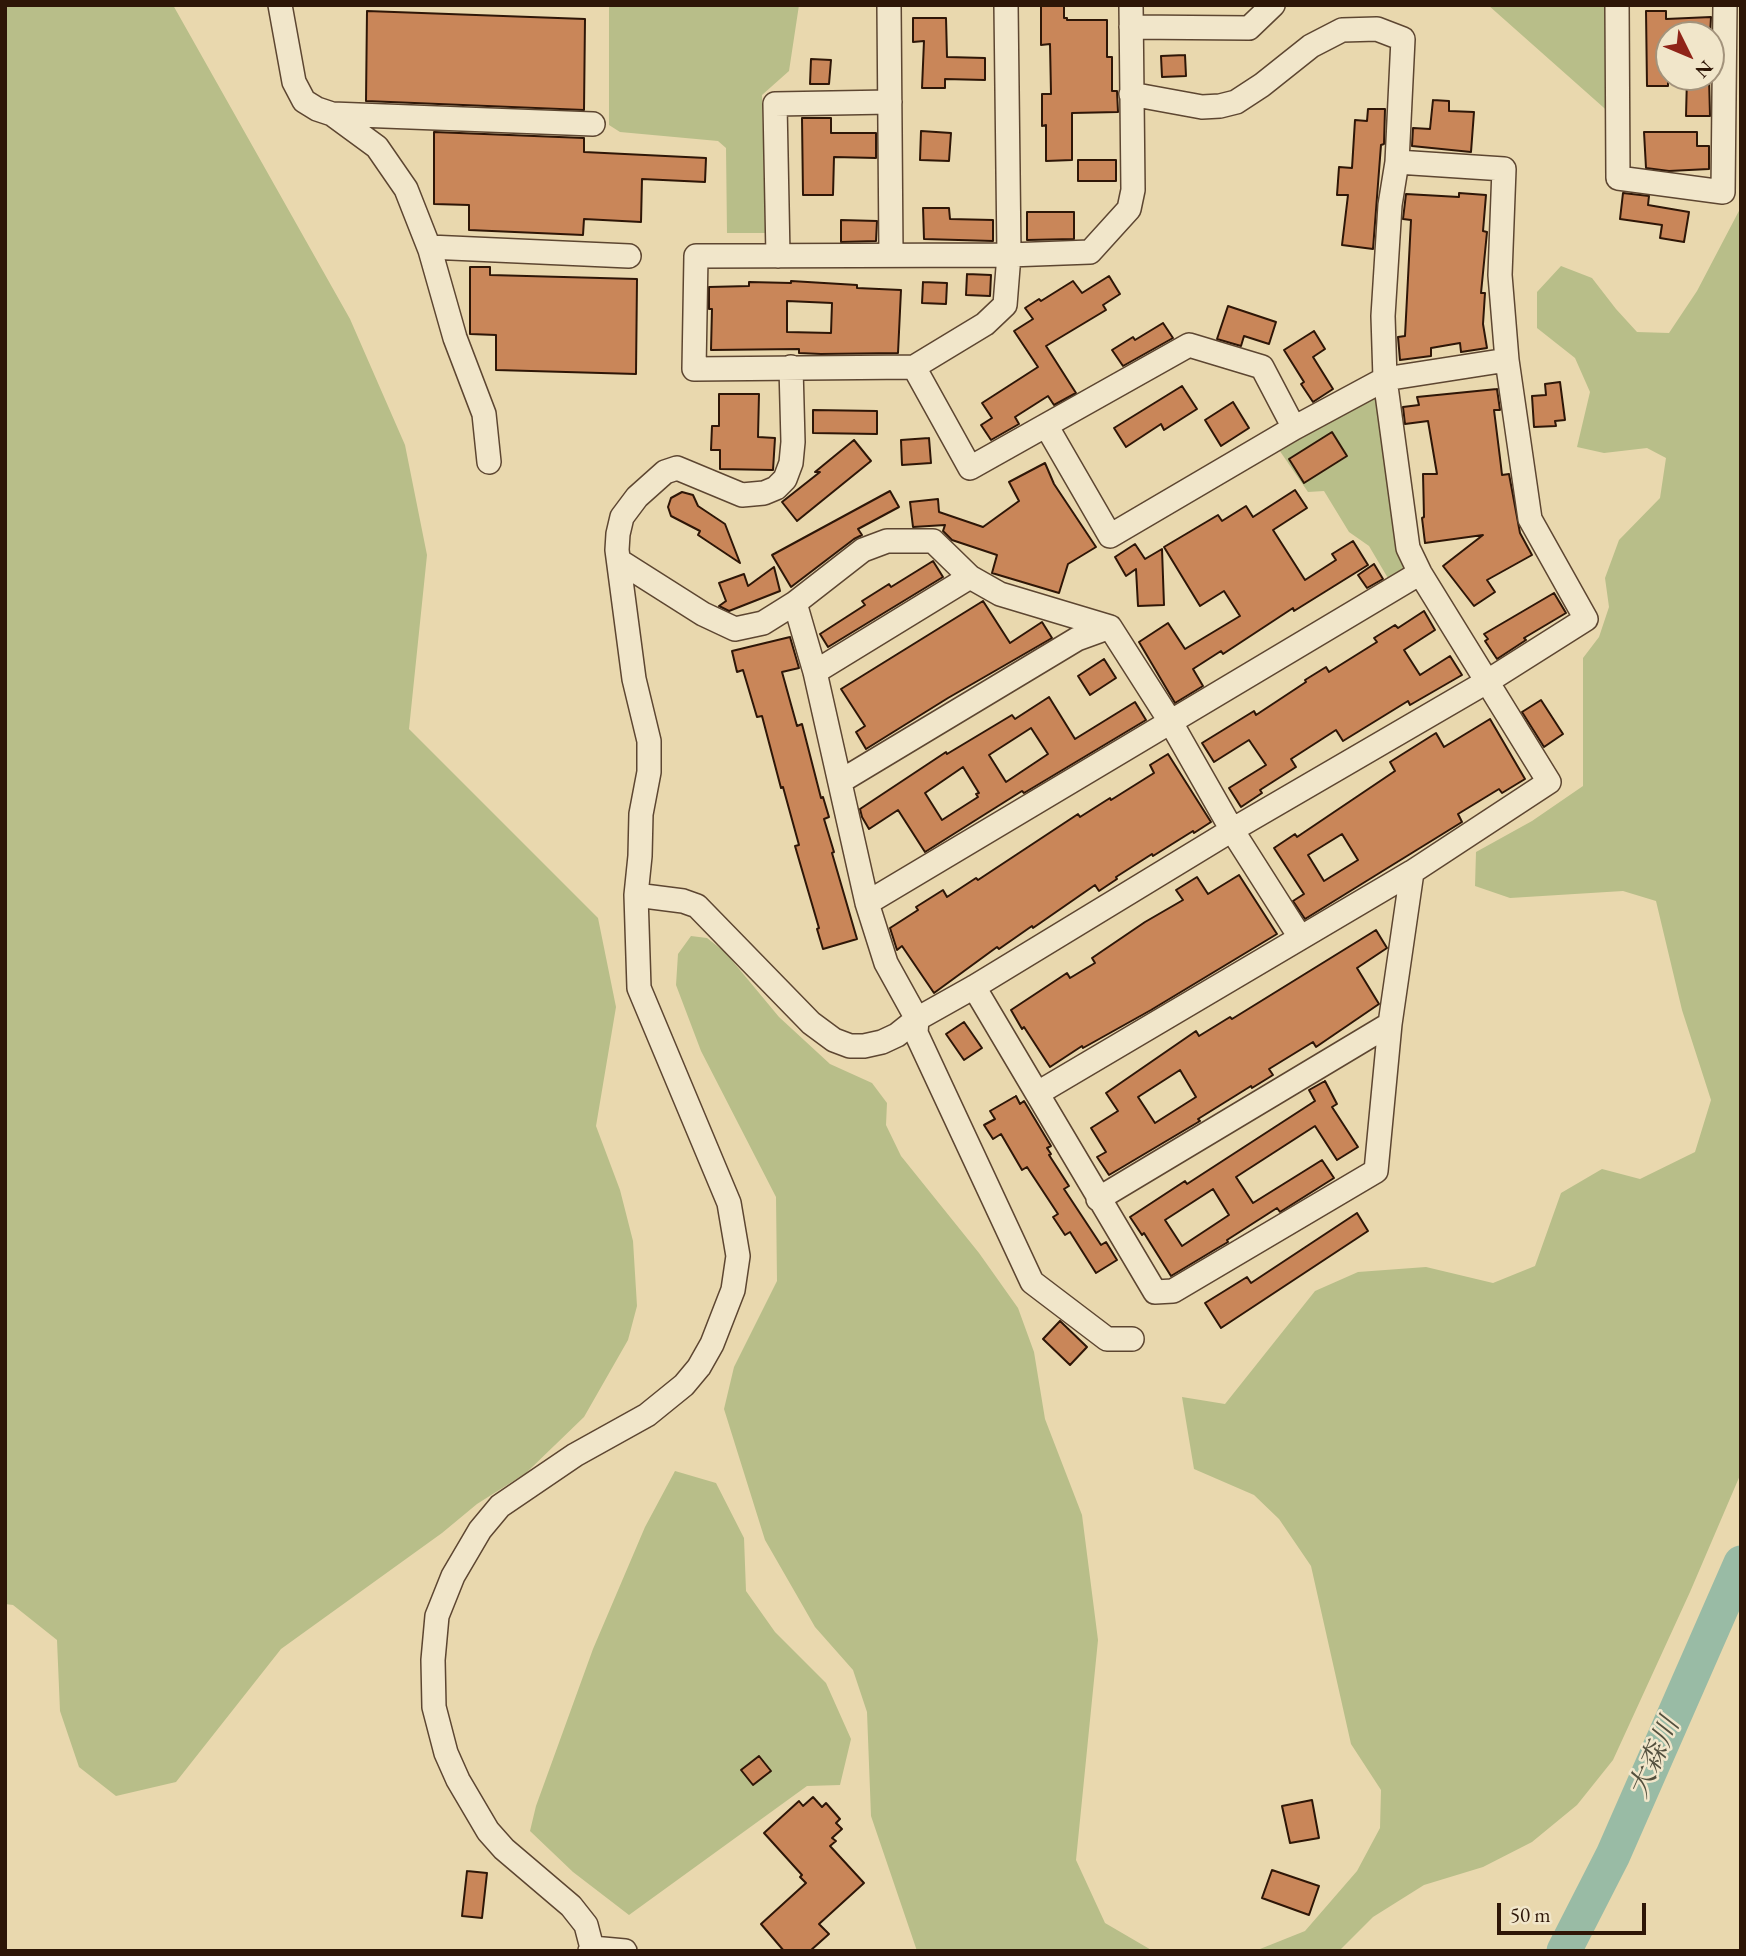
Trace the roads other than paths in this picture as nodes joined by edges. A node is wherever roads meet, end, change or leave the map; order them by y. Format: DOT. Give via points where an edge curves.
graph roads {
  1 [pos="280,5"];
  2 [pos="889,5"];
  3 [pos="1006,5"];
  4 [pos="1273,5"];
  5 [pos="1617,5"];
  6 [pos="1725,5"];
  7 [pos="1131,16"];
  8 [pos="1131,93"];
  9 [pos="890,102"];
  10 [pos="332,114"];
  11 [pos="593,124"];
  12 [pos="1396,162"];
  13 [pos="429,247"];
  14 [pos="891,255"];
  15 [pos="1009,255"];
  16 [pos="629,256"];
  17 [pos="778,256"];
  18 [pos="1507,360"];
  19 [pos="914,366"];
  20 [pos="791,367"];
  21 [pos="1385,379"];
  22 [pos="1047,427"];
  23 [pos="1294,428"];
  24 [pos="489,462"];
  25 [pos="621,562"];
  26 [pos="1420,573"];
  27 [pos="970,577"];
  28 [pos="795,603"];
  29 [pos="1110,627"];
  30 [pos="816,672"];
  31 [pos="1488,681"];
  32 [pos="1170,721"];
  33 [pos="841,782"];
  34 [pos="1233,830"];
  35 [pos="1412,872"];
  36 [pos="636,895"];
  37 [pos="867,903"];
  38 [pos="1300,937"];
  39 [pos="974,988"];
  40 [pos="917,1019"];
  41 [pos="1390,1024"];
  42 [pos="1038,1093"];
  43 [pos="1098,1199"];
  44 [pos="1132,1339"];
  45 [pos="591,1949"];
  46 [pos="625,1951"];
  1 -- 10 [label="street" via="294,82 304,101"];
  2 -- 9 [label="street"];
  3 -- 15 [label="street"];
  4 -- 7 [label="street" via="1249,27"];
  5 -- 6 [label="street" via="1618,178 1723,192"];
  7 -- 8 [label="street"];
  8 -- 12 [label="street" via="1202,107 1236,102 1311,46 1342,30 1377,29 1403,39"];
  8 -- 15 [label="street" via="1133,190 1129,209 1090,252"];
  9 -- 14 [label="street"];
  9 -- 17 [label="street" via="775,104"];
  10 -- 11 [label="street"];
  10 -- 13 [label="street" via="377,147 406,189"];
  12 -- 18 [label="street" via="1504,169 1500,275"];
  12 -- 21 [label="street" via="1383,316"];
  13 -- 16 [label="street"];
  13 -- 24 [label="street" via="455,338 484,414"];
  14 -- 15 [label="street"];
  14 -- 17 [label="street"];
  15 -- 19 [label="street" via="1005,305 985,324"];
  17 -- 20 [label="street" via="696,257 694,369"];
  18 -- 21 [label="street"];
  18 -- 31 [label="street" via="1530,519 1586,619"];
  19 -- 20 [label="street"];
  19 -- 22 [label="street" via="970,468"];
  20 -- 25 [label="street" via="793,442 785,479 765,494 743,495 677,468 665,472 636,497 622,517 617,550"];
  21 -- 23 [label="street"];
  21 -- 26 [label="street" via="1408,548"];
  22 -- 23 [label="street" via="1189,345 1262,367"];
  22 -- 23 [label="street" via="1110,536"];
  25 -- 28 [label="street" via="735,629 763,623"];
  25 -- 36 [label="street" via="634,679 649,741"];
  26 -- 31 [label="street"];
  26 -- 32 [label="street"];
  27 -- 28 [label="street" via="933,541 887,541 863,550"];
  27 -- 29 [label="street" via="1000,594"];
  27 -- 30 [label="street"];
  28 -- 30 [label="street"];
  29 -- 32 [label="street"];
  29 -- 33 [label="street" via="1077,639"];
  30 -- 33 [label="street"];
  31 -- 34 [label="street"];
  31 -- 35 [label="street" via="1549,782"];
  32 -- 34 [label="street"];
  32 -- 37 [label="street"];
  33 -- 37 [label="street"];
  34 -- 38 [label="street"];
  34 -- 39 [label="street"];
  35 -- 38 [label="street"];
  35 -- 41 [label="street"];
  36 -- 40 [label="street" via="697,906 811,1023 834,1040 850,1046 882,1042"];
  36 -- 45 [label="street" via="639,988 729,1203 738,1256 733,1290 712,1344 684,1385 647,1415 525,1488 500,1506 480,1530 453,1576 437,1616 433,1660 434,1707 446,1753 466,1795 504,1849 586,1925"];
  37 -- 40 [label="street" via="886,963"];
  38 -- 42 [label="street"];
  39 -- 40 [label="street"];
  39 -- 42 [label="street"];
  40 -- 44 [label="street" via="916,1033 1032,1282 1107,1339"];
  41 -- 43 [label="street"];
  41 -- 43 [label="street" via="1376,1171 1173,1291 1156,1292"];
  42 -- 43 [label="street"];
  45 -- 46 [label="street"];
}
